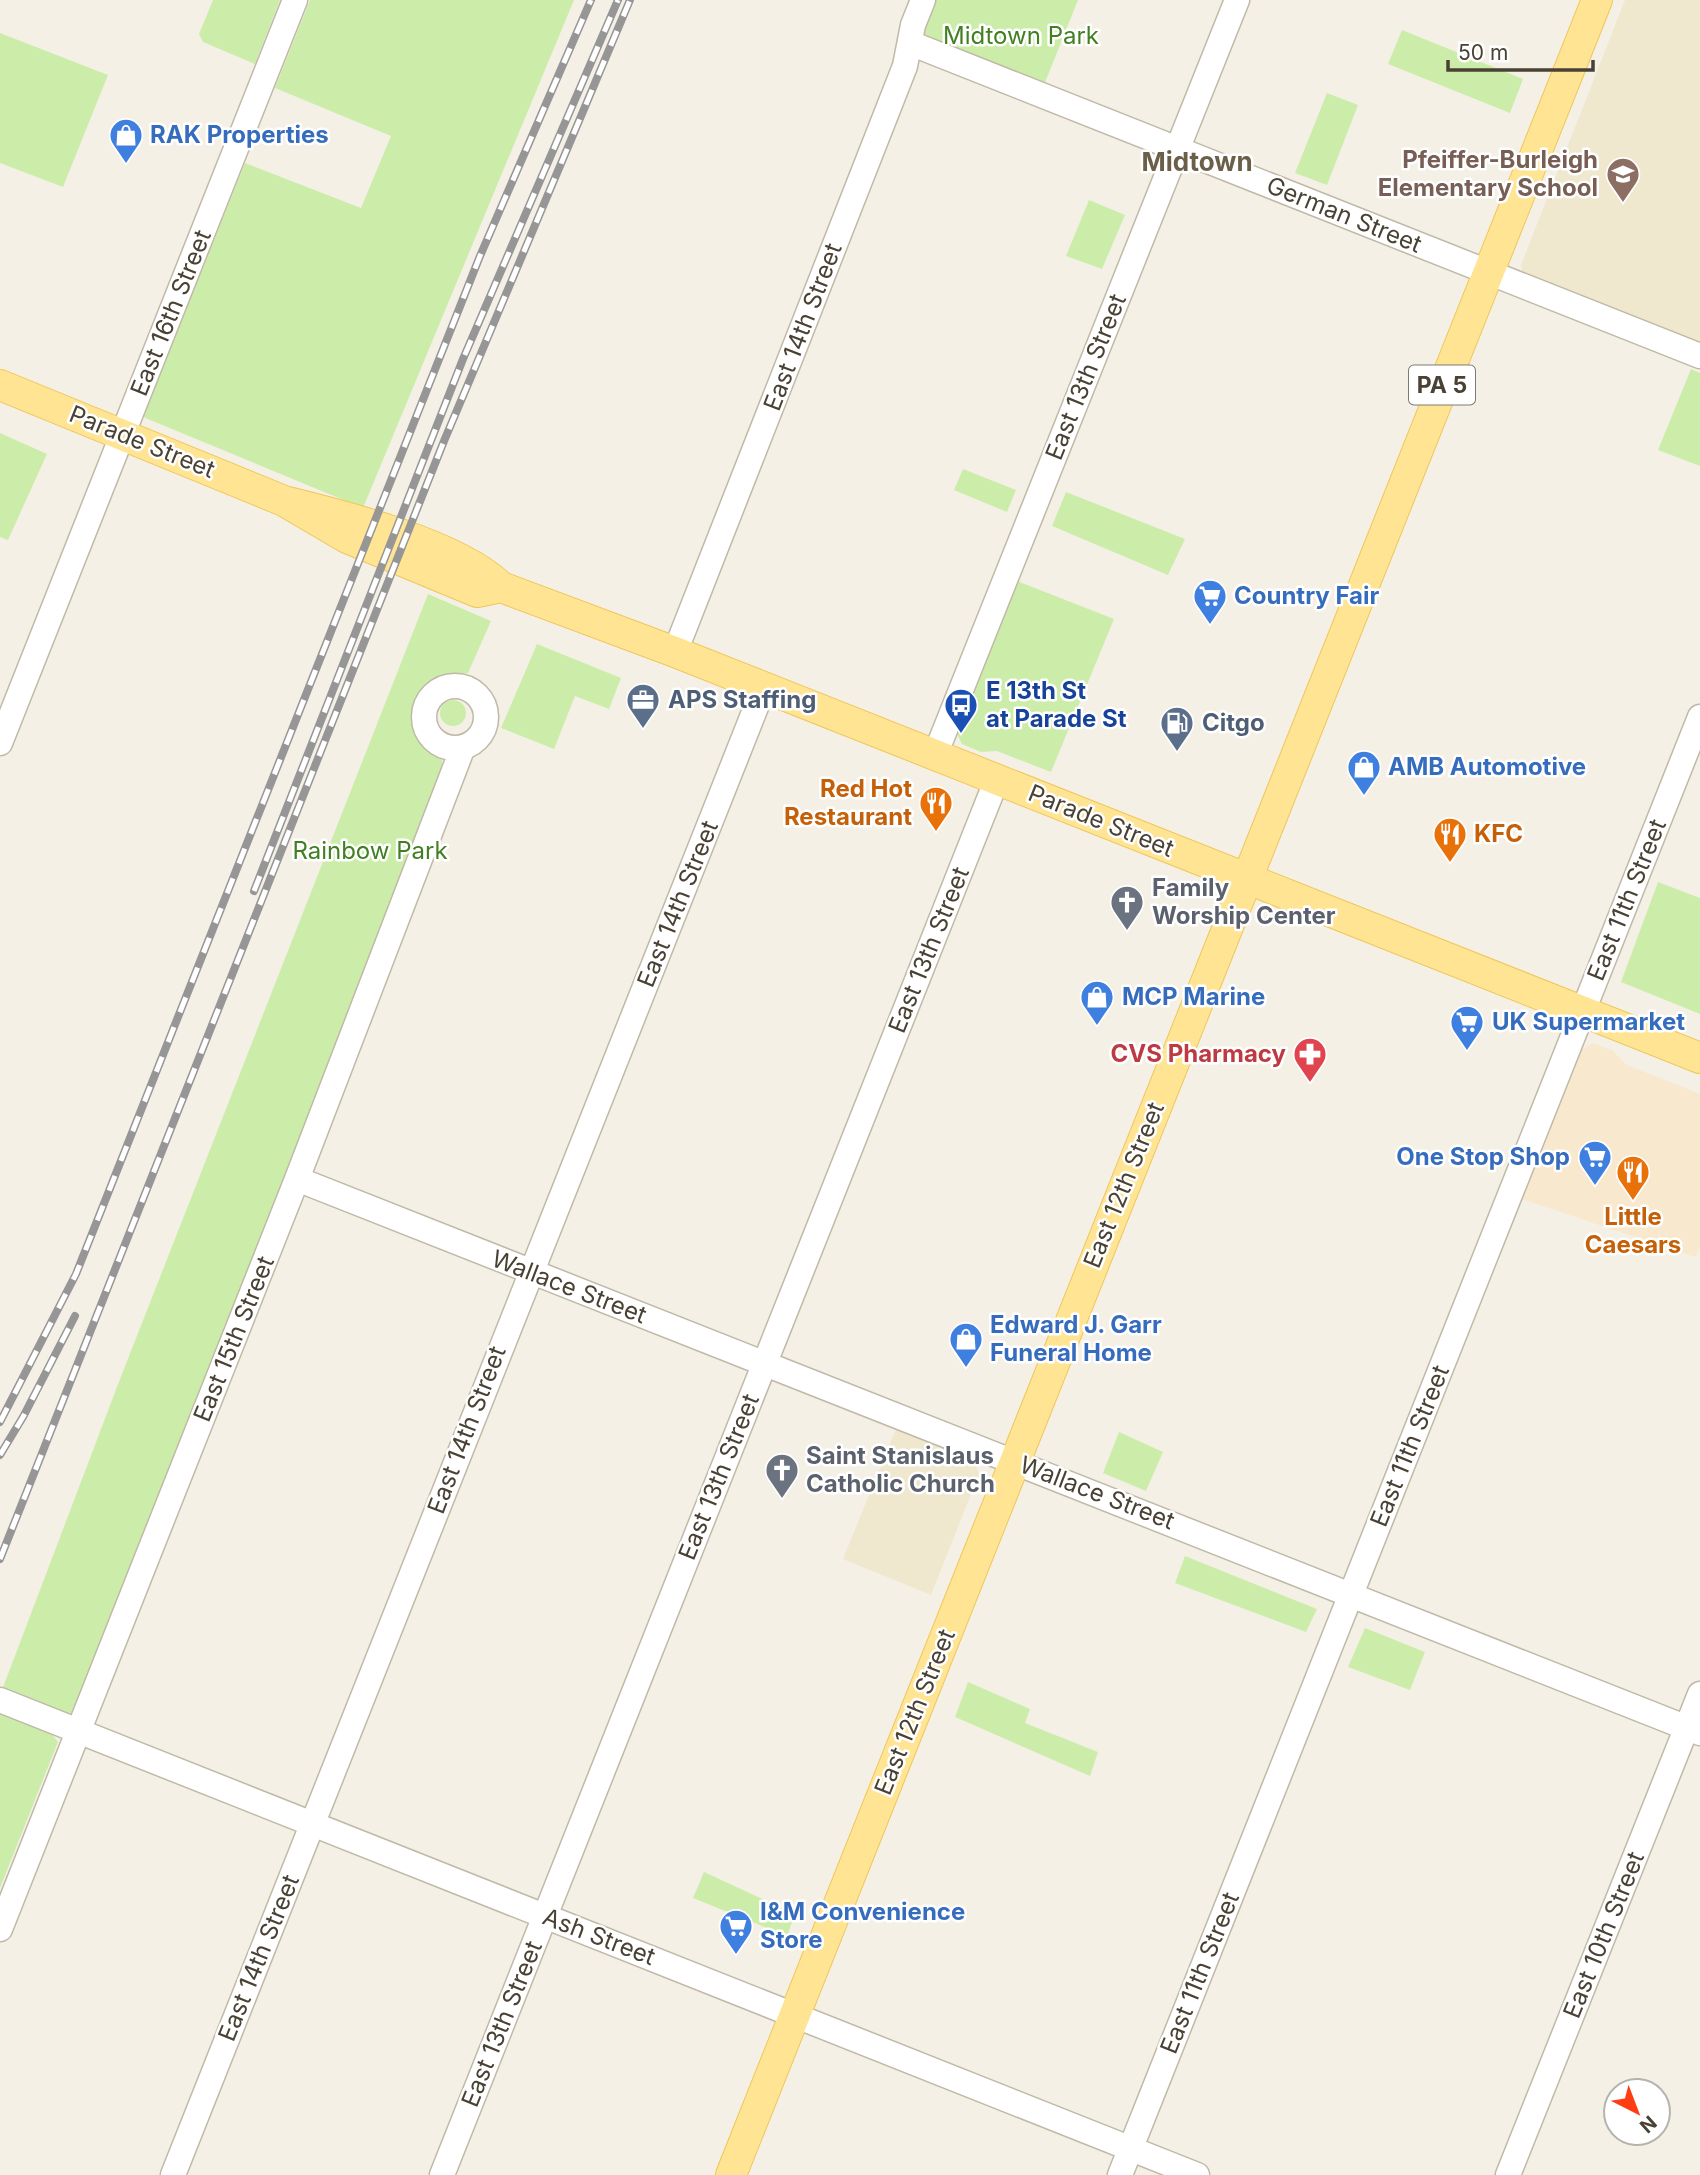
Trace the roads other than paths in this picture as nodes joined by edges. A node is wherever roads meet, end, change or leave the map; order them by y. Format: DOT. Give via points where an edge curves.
graph roads {
  1 [pos="295,0"];
  2 [pos="923,0"];
  3 [pos="1237,0"];
  4 [pos="1597,0"];
  5 [pos="910,43"];
  6 [pos="1177,150"];
  7 [pos="1487,272"];
  8 [pos="1700,356"];
  9 [pos="0,385"];
  10 [pos="122,434"];
  11 [pos="675,652"];
  12 [pos="764,687"];
  13 [pos="1700,717"];
  14 [pos="0,743"];
  15 [pos="463,747"];
  16 [pos="935,755"];
  17 [pos="997,779"];
  18 [pos="1246,878"];
  19 [pos="1583,1012"];
  20 [pos="1700,1058"];
  21 [pos="297,1179"];
  22 [pos="530,1272"];
  23 [pos="764,1364"];
  24 [pos="1014,1461"];
  25 [pos="1352,1594"];
  26 [pos="1700,1694"];
  27 [pos="0,1700"];
  28 [pos="1693,1730"];
  29 [pos="78,1732"];
  30 [pos="313,1824"];
  31 [pos="545,1916"];
  32 [pos="0,1929"];
  33 [pos="795,2013"];
  34 [pos="1130,2148"];
  35 [pos="173,2175"];
  36 [pos="442,2175"];
  37 [pos="731,2175"];
  38 [pos="1120,2175"];
  39 [pos="1197,2175"];
  40 [pos="1508,2175"];
  1 -- 10 [label="street, East 16th Street"];
  2 -- 5 [label="street, East 14th Street"];
  3 -- 6 [label="street, East 13th Street"];
  4 -- 7 [label="main road, East 12th Street / PA 5"];
  5 -- 6 [label="street, German Street"];
  5 -- 11 [label="street, East 14th Street"];
  6 -- 7 [label="street, German Street"];
  6 -- 16 [label="street, East 13th Street"];
  7 -- 8 [label="street, German Street"];
  7 -- 18 [label="main road, East 12th Street / PA 5"];
  9 -- 10 [label="main road, Parade Street"];
  10 -- 11 [label="main road, Parade Street" via="284,501 347,538 477,592 500,587"];
  10 -- 14 [label="street, East 16th Street"];
  11 -- 12 [label="main road, Parade Street"];
  12 -- 16 [label="main road, Parade Street"];
  12 -- 22 [label="street, East 14th Street"];
  13 -- 19 [label="street, East 11th Street"];
  15 -- 21 [label="street, East 15th Street"];
  16 -- 17 [label="main road, Parade Street"];
  17 -- 18 [label="main road, Parade Street"];
  17 -- 23 [label="street, East 13th Street"];
  18 -- 19 [label="main road, Parade Street"];
  18 -- 24 [label="main road, East 12th Street / PA 5"];
  19 -- 20 [label="main road, Parade Street"];
  19 -- 25 [label="street, East 11th Street"];
  21 -- 22 [label="street, Wallace Street"];
  21 -- 29 [label="street, East 15th Street"];
  22 -- 23 [label="street, Wallace Street"];
  22 -- 30 [label="street, East 14th Street"];
  23 -- 24 [label="street, Wallace Street"];
  23 -- 31 [label="street, East 13th Street"];
  24 -- 25 [label="street, Wallace Street"];
  24 -- 33 [label="main road, East 12th Street / PA 5"];
  25 -- 28 [label="street, Wallace Street"];
  25 -- 34 [label="street, East 11th Street"];
  26 -- 28 [label="street, East 10th Street"];
  27 -- 29 [label="street, Ash Street"];
  28 -- 40 [label="street, East 10th Street"];
  29 -- 30 [label="street, Ash Street"];
  29 -- 32 [label="street, East 15th Street"];
  30 -- 31 [label="street, Ash Street"];
  30 -- 35 [label="street, East 14th Street"];
  31 -- 33 [label="street, Ash Street"];
  31 -- 36 [label="street, East 13th Street"];
  33 -- 34 [label="street, Ash Street"];
  33 -- 37 [label="main road, East 12th Street / PA 5"];
  34 -- 38 [label="street, East 11th Street"];
  34 -- 39 [label="street, Ash Street"];
}
